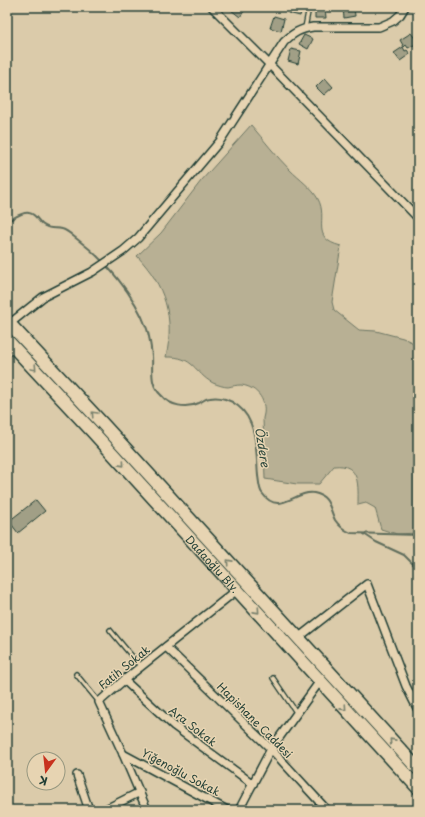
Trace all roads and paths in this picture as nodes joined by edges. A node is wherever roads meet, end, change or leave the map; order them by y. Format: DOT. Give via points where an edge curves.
graph roads {
  1 [pos="212,7"];
  2 [pos="309,7"];
  3 [pos="405,7"];
  4 [pos="304,28"];
  5 [pos="270,64"];
  6 [pos="418,218"];
  7 [pos="8,323"];
  8 [pos="7,340"];
  9 [pos="237,590"];
  10 [pos="110,630"];
  11 [pos="298,638"];
  12 [pos="166,647"];
  13 [pos="141,667"];
  14 [pos="76,674"];
  15 [pos="274,678"];
  16 [pos="124,680"];
  17 [pos="320,680"];
  18 [pos="99,702"];
  19 [pos="418,710"];
  20 [pos="296,712"];
  21 [pos="271,749"];
  22 [pos="124,754"];
  23 [pos="418,769"];
  24 [pos="77,775"];
  25 [pos="253,784"];
  26 [pos="418,788"];
  27 [pos="140,792"];
  28 [pos="89,810"];
  29 [pos="104,810"];
  30 [pos="147,810"];
  31 [pos="227,810"];
  32 [pos="239,810"];
  33 [pos="327,810"];
  1 -- 5 [label="street"];
  2 -- 4 [label="lane"];
  3 -- 4 [label="street" via="393,21 379,27"];
  4 -- 5 [label="street" via="291,34"];
  5 -- 6 [label="street"];
  5 -- 7 [label="street" via="220,141 138,238 92,272 43,297"];
  11 -- 7 [label="highway, Dadaoğlu Blv., one-way"];
  8 -- 9 [label="highway, Dadaoğlu Blv., one-way"];
  9 -- 12 [label="street, Fatih Sokak"];
  9 -- 17 [label="highway, Dadaoğlu Blv., one-way"];
  10 -- 13 [label="lane"];
  11 -- 19 [label="street" via="368,584 406,686"];
  23 -- 11 [label="highway, Dadaoğlu Blv., one-way"];
  12 -- 13 [label="street, Fatih Sokak"];
  12 -- 21 [label="street, Hapishane Caddesi"];
  13 -- 16 [label="street, Fatih Sokak"];
  14 -- 18 [label="lane"];
  15 -- 20 [label="lane"];
  16 -- 18 [label="street, Fatih Sokak"];
  16 -- 25 [label="street, Ara Sokak" via="174,726"];
  17 -- 20 [label="street"];
  17 -- 26 [label="highway, Dadaoğlu Blv., one-way"];
  18 -- 22 [label="street, Fatih Sokak"];
  20 -- 21 [label="street"];
  21 -- 25 [label="street"];
  21 -- 33 [label="street, Hapishane Caddesi"];
  22 -- 27 [label="street, Fatih Sokak"];
  22 -- 31 [label="street, Yiğenoğlu Sokak"];
  24 -- 28 [label="street"];
  25 -- 32 [label="street"];
  27 -- 29 [label="street"];
  27 -- 30 [label="street, Fatih Sokak"];
}
